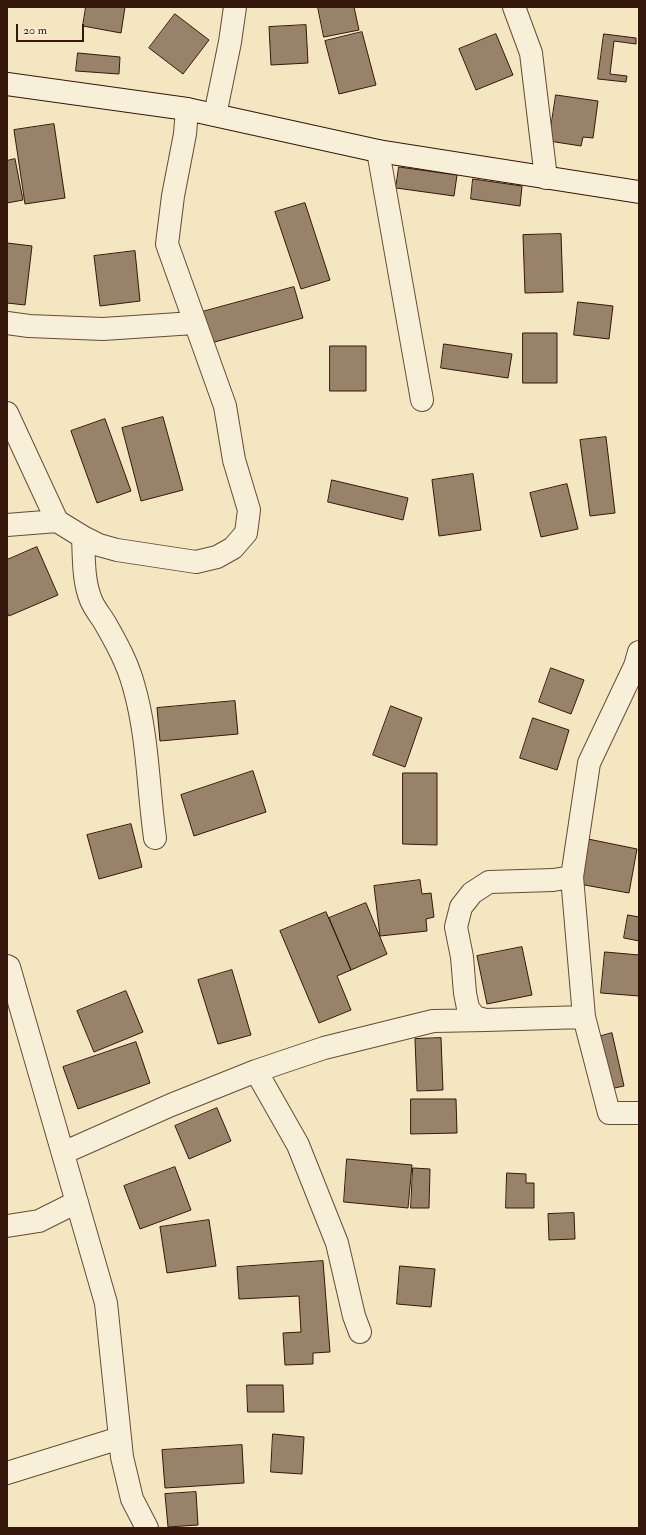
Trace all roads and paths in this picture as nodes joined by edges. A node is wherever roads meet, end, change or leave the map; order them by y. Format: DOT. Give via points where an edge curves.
graph roads {
  1 [pos="235,7"];
  2 [pos="518,11"];
  3 [pos="7,84"];
  4 [pos="187,109"];
  5 [pos="215,115"];
  6 [pos="378,151"];
  7 [pos="546,178"];
  8 [pos="639,192"];
  9 [pos="7,323"];
  10 [pos="194,323"];
  11 [pos="422,400"];
  12 [pos="7,413"];
  13 [pos="57,521"];
  14 [pos="7,525"];
  15 [pos="83,537"];
  16 [pos="638,662"];
  17 [pos="155,838"];
  18 [pos="572,877"];
  19 [pos="7,966"];
  20 [pos="584,1017"];
  21 [pos="486,1020"];
  22 [pos="256,1070"];
  23 [pos="639,1113"];
  24 [pos="62,1153"];
  25 [pos="77,1202"];
  26 [pos="7,1226"];
  27 [pos="360,1332"];
  28 [pos="120,1438"];
  29 [pos="7,1473"];
  30 [pos="147,1528"];
  1 -- 5 [label="street"];
  2 -- 7 [label="street" via="531,53"];
  3 -- 4 [label="street"];
  4 -- 5 [label="street"];
  4 -- 10 [label="street" via="167,244"];
  5 -- 6 [label="street"];
  6 -- 7 [label="street"];
  6 -- 11 [label="street"];
  7 -- 8 [label="street"];
  9 -- 10 [label="street" via="103,329"];
  10 -- 15 [label="street" via="225,406 234,460 249,510 246,533 233,548 217,557 196,562 118,550"];
  12 -- 13 [label="street"];
  13 -- 14 [label="street"];
  13 -- 15 [label="street"];
  15 -- 17 [label="street" via="85,574 91,600 118,645 135,688 149,770"];
  16 -- 18 [label="street" via="589,763"];
  18 -- 20 [label="street"];
  18 -- 21 [label="street" via="489,882 472,893 461,907 456,927 468,1008 475,1017"];
  19 -- 24 [label="street"];
  20 -- 21 [label="street"];
  20 -- 23 [label="street" via="609,1113"];
  21 -- 22 [label="street" via="433,1021 324,1048"];
  22 -- 24 [label="street"];
  22 -- 27 [label="street" via="298,1145 337,1243"];
  24 -- 25 [label="street"];
  25 -- 26 [label="street" via="39,1222"];
  25 -- 28 [label="street" via="106,1303"];
  28 -- 29 [label="street"];
  28 -- 30 [label="street" via="132,1499"];
}
